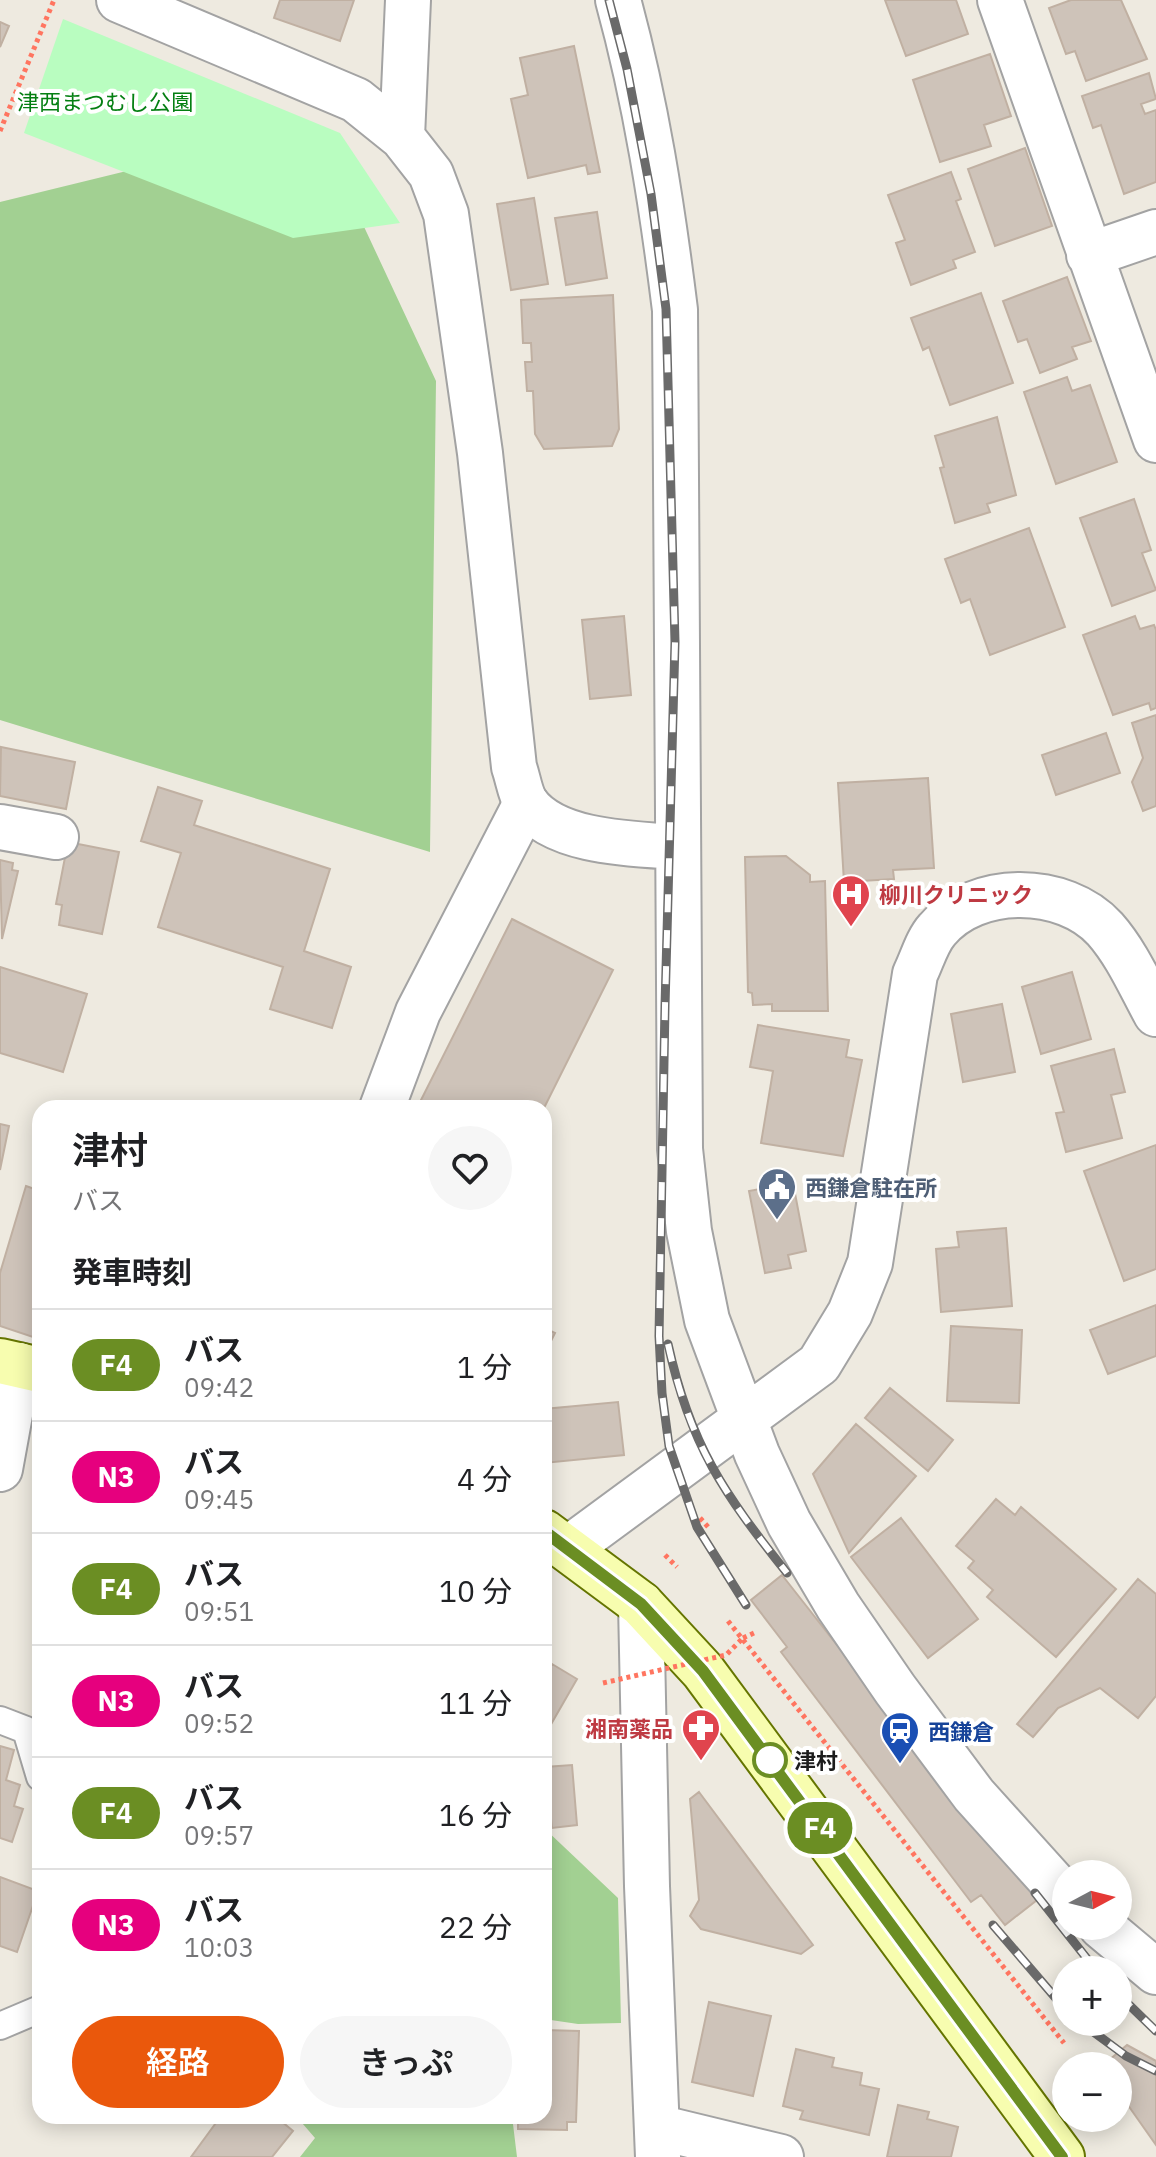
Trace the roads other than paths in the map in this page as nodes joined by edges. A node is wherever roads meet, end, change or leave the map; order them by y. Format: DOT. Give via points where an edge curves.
graph roads {
  1 [pos="119,0"];
  2 [pos="408,0"];
  3 [pos="618,0"];
  4 [pos="1000,0"];
  5 [pos="402,137"];
  6 [pos="1156,232"];
  7 [pos="1089,255"];
  8 [pos="1156,440"];
  9 [pos="526,803"];
  10 [pos="0,827"];
  11 [pos="56,837"];
  12 [pos="678,847"];
  13 [pos="1156,1014"];
  14 [pos="385,1100"];
  15 [pos="20,1365"];
  16 [pos="743,1417"];
  17 [pos="0,1469"];
  18 [pos="557,1540"];
  19 [pos="641,1604"];
  20 [pos="0,1720"];
  21 [pos="32,1750"];
  22 [pos="1052,1881"];
  23 [pos="1118,1940"];
  24 [pos="1156,1972"];
  25 [pos="32,2012"];
  26 [pos="0,2026"];
  27 [pos="658,2142"];
  28 [pos="781,2157"];
  29 [pos="1062,2157"];
  1 -- 5 [label="street" via="356,100"];
  2 -- 5 [label="street"];
  3 -- 12 [label="street" via="660,190 675,310"];
  4 -- 7 [label="street"];
  5 -- 9 [label="street" via="431,174 446,214 480,453 514,767"];
  6 -- 7 [label="street"];
  7 -- 8 [label="street"];
  9 -- 12 [label="street" via="557,828 610,842"];
  9 -- 14 [label="street" via="418,1012"];
  10 -- 11 [label="street"];
  12 -- 16 [label="street" via="680,1149 689,1231 707,1320"];
  13 -- 16 [label="street" via="1103,926 1066,903 1028,894 991,898 962,909 936,930 915,974 870,1263 850,1313 819,1364"];
  15 -- 17 [label="street"];
  16 -- 18 [label="street"];
  16 -- 22 [label="street" via="789,1523 846,1618 974,1795"];
  18 -- 19 [label="main road"];
  19 -- 27 [label="street"];
  19 -- 29 [label="main road" via="712,1682"];
  20 -- 21 [label="lane" via="26,1730"];
  23 -- 24 [label="street"];
  25 -- 26 [label="lane"];
  27 -- 28 [label="street"];
}
